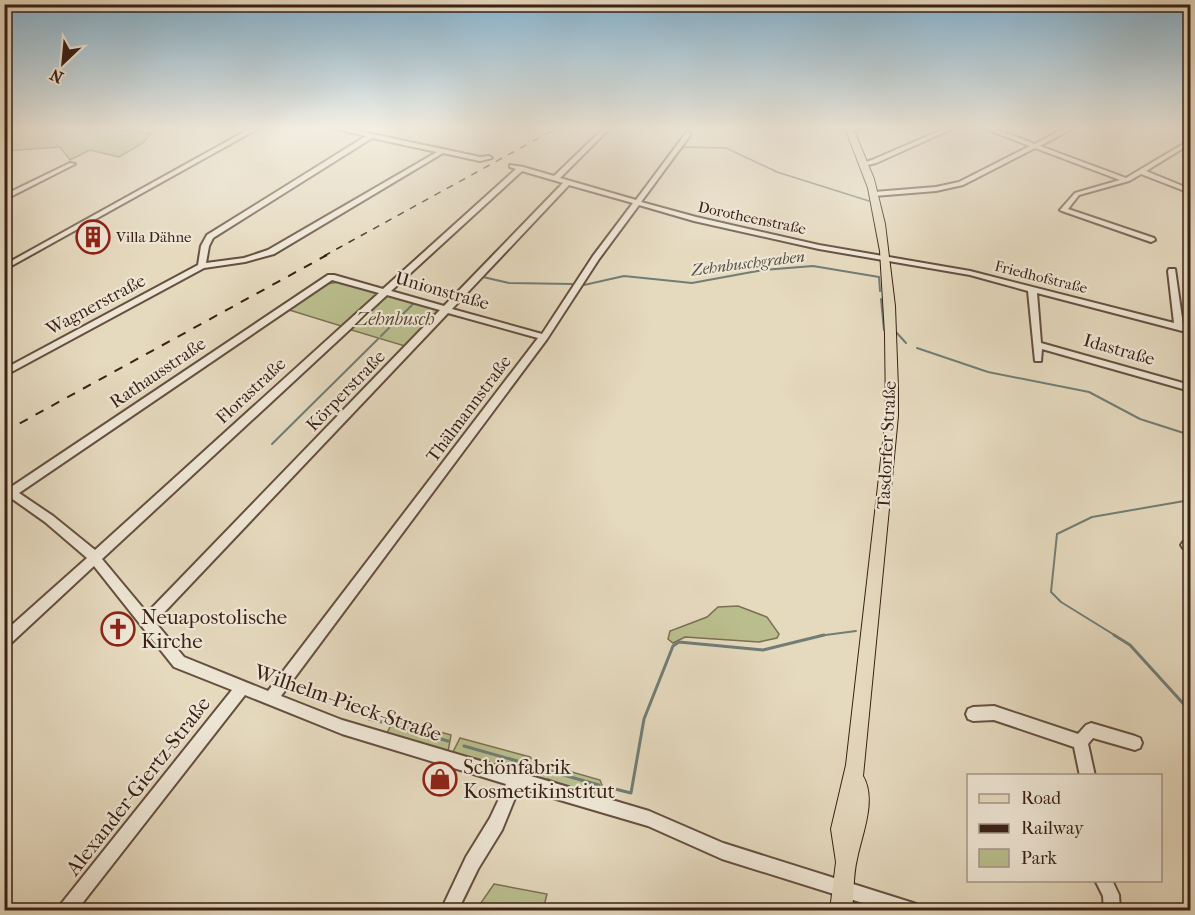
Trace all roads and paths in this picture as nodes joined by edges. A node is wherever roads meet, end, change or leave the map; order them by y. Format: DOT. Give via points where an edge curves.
graph roads {
  1 [pos="58,171"];
  2 [pos="179,171"];
  3 [pos="316,171"];
  4 [pos="409,171"];
  5 [pos="513,171"];
  6 [pos="530,171"];
  7 [pos="563,171"];
  8 [pos="660,171"];
  9 [pos="865,171"];
  10 [pos="987,171"];
  11 [pos="1102,171"];
  12 [pos="1142,172"];
  13 [pos="556,178"];
  14 [pos="1127,180"];
  15 [pos="568,182"];
  16 [pos="4,189"];
  17 [pos="1191,191"];
  18 [pos="15,192"];
  19 [pos="874,194"];
  20 [pos="4,198"];
  21 [pos="636,202"];
  22 [pos="1151,240"];
  23 [pos="884,258"];
  24 [pos="202,266"];
  25 [pos="4,268"];
  26 [pos="1172,271"];
  27 [pos="331,278"];
  28 [pos="1032,288"];
  29 [pos="385,292"];
  30 [pos="446,309"];
  31 [pos="1179,327"];
  32 [pos="1191,330"];
  33 [pos="544,337"];
  34 [pos="1038,345"];
  35 [pos="1038,359"];
  36 [pos="4,373"];
  37 [pos="1191,388"];
  38 [pos="7,492"];
  39 [pos="94,557"];
  40 [pos="146,621"];
  41 [pos="4,641"];
  42 [pos="242,688"];
  43 [pos="270,699"];
  44 [pos="973,714"];
  45 [pos="1080,742"];
  46 [pos="1135,743"];
  47 [pos="1088,774"];
  48 [pos="515,780"];
  49 [pos="1104,882"];
  50 [pos="842,900"];
  51 [pos="67,910"];
  52 [pos="449,910"];
  53 [pos="910,910"];
  54 [pos="1112,910"];
  1 -- 18 [label="street"];
  2 -- 25 [label="street"];
  3 -- 24 [label="street" via="210,237"];
  4 -- 24 [label="street" via="271,252"];
  5 -- 29 [label="street, Florastraße"];
  6 -- 13 [label="street, Dorotheenstraße"];
  7 -- 13 [label="street"];
  8 -- 21 [label="street, Thälmannstraße"];
  9 -- 19 [label="main road, Tasdorfer Straße"];
  10 -- 19 [label="street" via="961,184"];
  11 -- 14 [label="street"];
  12 -- 14 [label="street"];
  12 -- 17 [label="street"];
  13 -- 15 [label="street, Dorotheenstraße"];
  14 -- 22 [label="street" via="1077,194 1064,210"];
  15 -- 21 [label="street, Dorotheenstraße"];
  15 -- 30 [label="street, Körperstraße"];
  16 -- 18 [label="street"];
  18 -- 20 [label="street"];
  19 -- 23 [label="main road, Tasdorfer Straße"];
  21 -- 23 [label="street, Dorotheenstraße" via="694,219"];
  21 -- 33 [label="street, Thälmannstraße"];
  23 -- 28 [label="street, Friedhofstraße"];
  23 -- 50 [label="main road, Tasdorfer Straße" via="892,416 856,765 858,820 846,862"];
  24 -- 36 [label="street, Wagnerstraße"];
  26 -- 31 [label="street"];
  27 -- 29 [label="street, Unionstraße"];
  27 -- 38 [label="street, Rathausstraße"];
  28 -- 31 [label="street, Friedhofstraße"];
  28 -- 34 [label="street"];
  29 -- 30 [label="street, Unionstraße"];
  29 -- 39 [label="street, Florastraße"];
  30 -- 33 [label="street, Unionstraße"];
  30 -- 40 [label="street, Körperstraße"];
  31 -- 32 [label="street, Friedhofstraße"];
  33 -- 43 [label="street, Thälmannstraße"];
  34 -- 35 [label="street"];
  34 -- 37 [label="street, Idastraße"];
  38 -- 39 [label="street, Wilhelm-Pieck-Straße"];
  39 -- 40 [label="street, Wilhelm-Pieck-Straße"];
  39 -- 41 [label="street, Florastraße"];
  40 -- 42 [label="street, Wilhelm-Pieck-Straße" via="179,662"];
  42 -- 43 [label="street, Wilhelm-Pieck-Straße"];
  42 -- 51 [label="street, Alexander-Giertz-Straße"];
  43 -- 48 [label="street, Wilhelm-Pieck-Straße" via="342,728"];
  44 -- 45 [label="street" via="994,713"];
  45 -- 46 [label="street" via="1091,730"];
  45 -- 47 [label="street"];
  48 -- 50 [label="street, Wilhelm-Pieck-Straße" via="649,819"];
  48 -- 52 [label="street"];
  49 -- 54 [label="street" via="1111,895"];
  50 -- 53 [label="street, Wilhelm-Pieck-Straße"];
}
